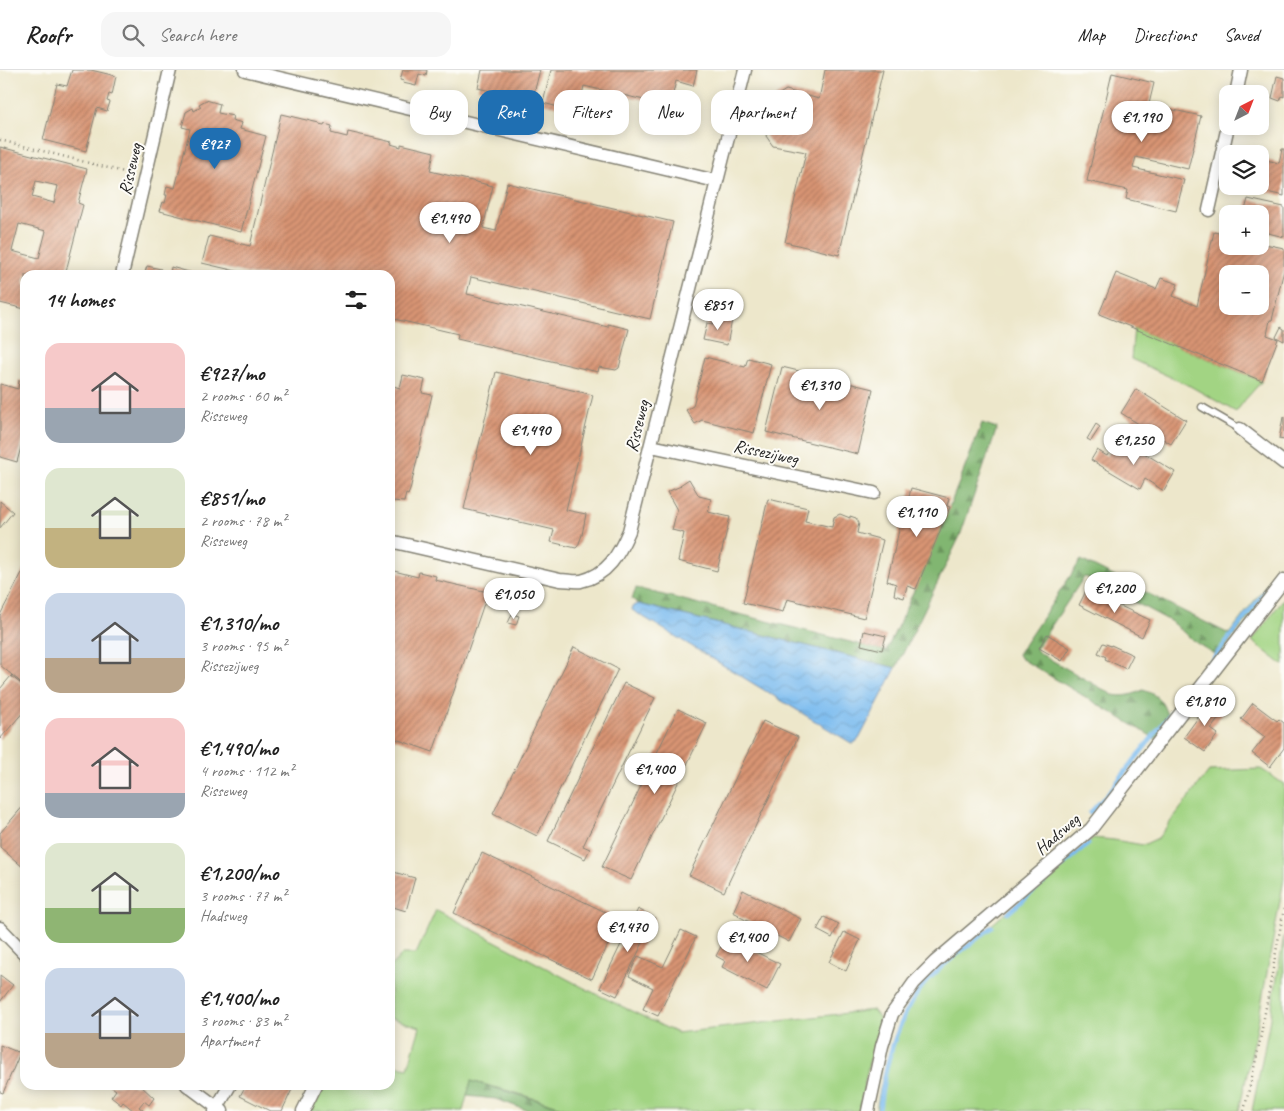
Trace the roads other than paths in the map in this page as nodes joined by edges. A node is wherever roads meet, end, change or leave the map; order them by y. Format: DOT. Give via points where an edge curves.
graph roads {
  1 [pos="170,70"];
  2 [pos="245,70"];
  3 [pos="745,70"];
  4 [pos="1241,70"];
  5 [pos="1238,85"];
  6 [pos="1226,135"];
  7 [pos="716,181"];
  8 [pos="1209,210"];
  9 [pos="123,270"];
  10 [pos="1202,407"];
  11 [pos="1240,429"];
  12 [pos="651,446"];
  13 [pos="1284,463"];
  14 [pos="874,493"];
  15 [pos="395,542"];
  16 [pos="1284,580"];
  17 [pos="0,928"];
  18 [pos="20,949"];
  19 [pos="193,1090"];
  20 [pos="228,1090"];
  21 [pos="314,1090"];
  22 [pos="218,1110"];
  23 [pos="304,1111"];
  24 [pos="868,1111"];
  1 -- 9 [label="street, Risseweg"];
  2 -- 7 [label="street"];
  3 -- 7 [label="street, Risseweg"];
  4 -- 5 [label="street"];
  6 -- 8 [label="street"];
  7 -- 12 [label="street, Risseweg"];
  10 -- 11 [label="lane"];
  11 -- 13 [label="street"];
  12 -- 14 [label="street, Rissezijweg"];
  12 -- 15 [label="street, Risseweg" via="629,531 620,552 602,572 580,581 551,578"];
  16 -- 24 [label="street, Hadsweg" via="1091,829 914,982 892,1014"];
  17 -- 18 [label="street"];
  19 -- 22 [label="street"];
  20 -- 22 [label="street"];
  21 -- 23 [label="street"];
}
